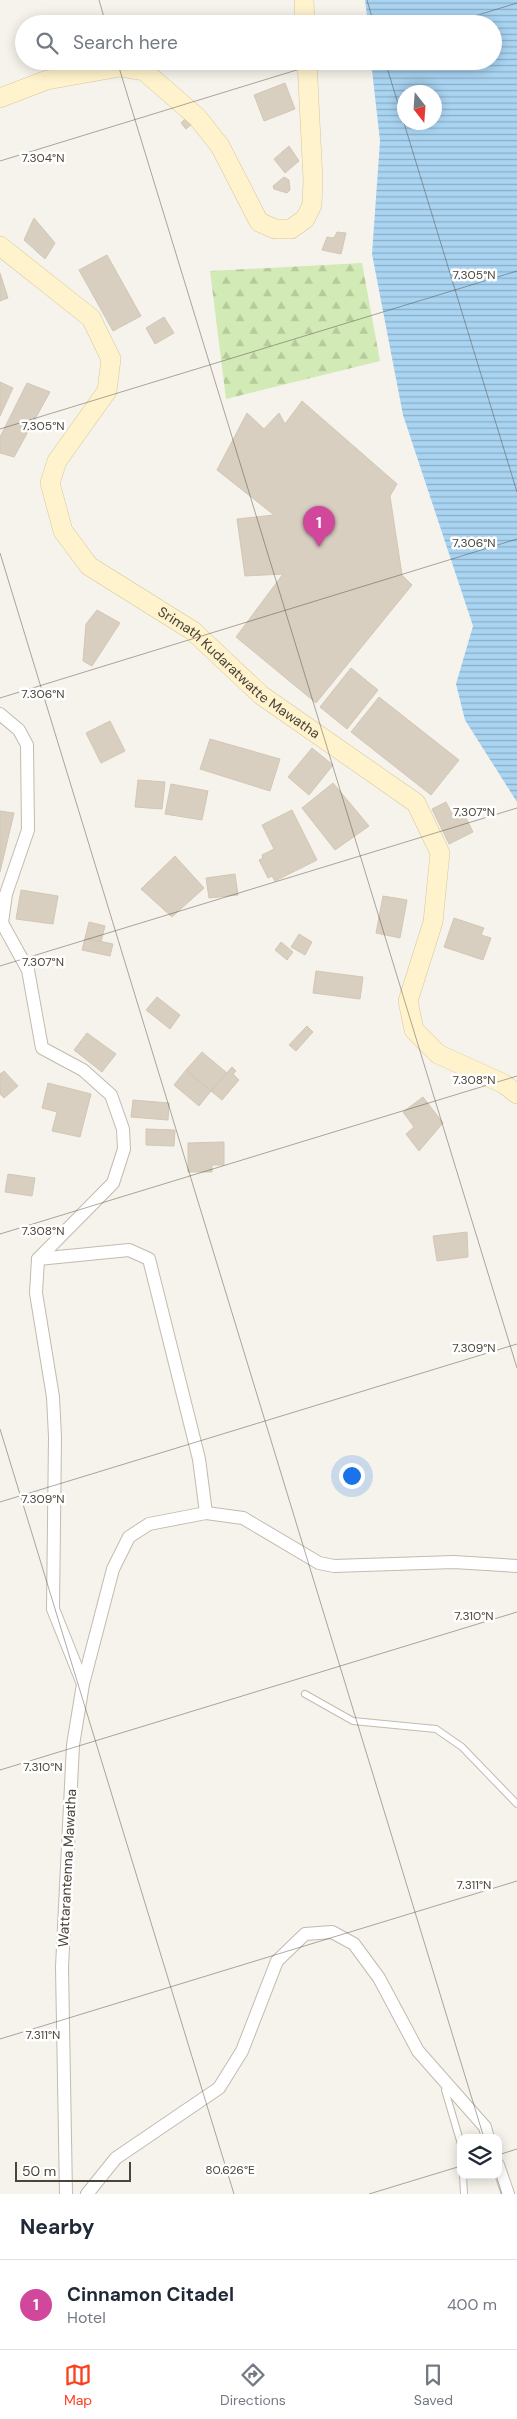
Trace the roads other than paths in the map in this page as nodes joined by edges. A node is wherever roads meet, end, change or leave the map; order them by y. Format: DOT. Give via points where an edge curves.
graph roads {
  1 [pos="304,0"];
  2 [pos="305,15"];
  3 [pos="103,70"];
  4 [pos="138,70"];
  5 [pos="307,70"];
  6 [pos="0,98"];
  7 [pos="0,246"];
  8 [pos="0,714"];
  9 [pos="517,1094"];
  10 [pos="38,1259"];
  11 [pos="206,1513"];
  12 [pos="517,1566"];
  13 [pos="83,1684"];
  14 [pos="305,1694"];
  15 [pos="517,1804"];
  16 [pos="448,2085"];
  17 [pos="458,2134"];
  18 [pos="487,2134"];
  19 [pos="502,2177"];
  20 [pos="463,2179"];
  21 [pos="66,2194"];
  22 [pos="88,2194"];
  23 [pos="464,2194"];
  24 [pos="508,2194"];
  1 -- 2 [label="street"];
  3 -- 6 [label="street" via="47,80"];
  4 -- 5 [label="street" via="144,71 197,117 220,146 259,222 275,229 290,229 305,219 312,205"];
  7 -- 9 [label="street, Srimath Kudaratwatte Mawatha" via="91,318 111,360 106,391 57,461 50,483 63,531 90,566 194,631 261,695 416,803 440,853 434,922 408,1001 414,1030 438,1054 504,1084"];
  8 -- 10 [label="street" via="19,730 27,745 28,830 6,894 2,923 28,970 42,1048 83,1070 111,1095 123,1129 124,1149 113,1183"];
  10 -- 11 [label="street" via="129,1250 149,1259 199,1459"];
  10 -- 13 [label="street" via="36,1292 53,1397 55,1437 53,1609"];
  11 -- 12 [label="street, Wattarantenna Mawatha" via="243,1518 319,1562 334,1566 454,1562"];
  11 -- 13 [label="street, Wattarantenna Mawatha" via="149,1524 129,1537 113,1569"];
  13 -- 21 [label="street, Wattarantenna Mawatha" via="73,1744 62,1967"];
  14 -- 15 [label="lane" via="353,1721 436,1729 462,1747"];
  16 -- 17 [label="lane" via="445,2090"];
  16 -- 18 [label="street" via="485,2127"];
  16 -- 22 [label="street" via="418,2051 379,1978 354,1944 332,1932 306,1934 276,1961 242,2051 219,2088 116,2158"];
  19 -- 24 [label="street"];
  20 -- 23 [label="lane"];
}
